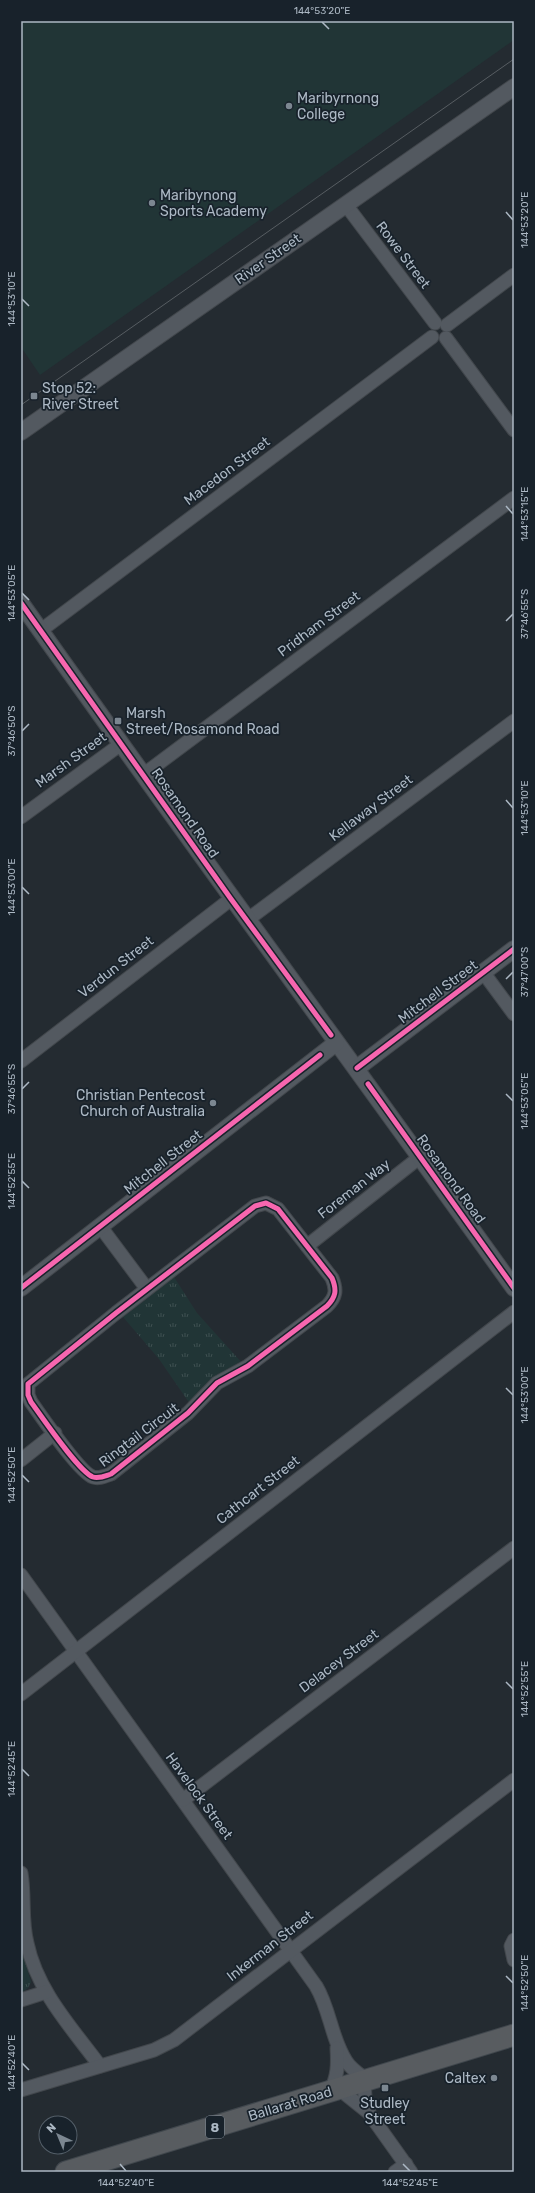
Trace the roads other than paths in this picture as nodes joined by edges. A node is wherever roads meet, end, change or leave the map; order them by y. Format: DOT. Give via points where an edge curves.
graph roads {
  1 [pos="514,87"];
  2 [pos="346,205"];
  3 [pos="514,275"];
  4 [pos="442,329"];
  5 [pos="514,430"];
  6 [pos="21,432"];
  7 [pos="514,498"];
  8 [pos="23,610"];
  9 [pos="40,631"];
  10 [pos="514,721"];
  11 [pos="121,744"];
  12 [pos="143,775"];
  13 [pos="21,817"];
  14 [pos="231,899"];
  15 [pos="247,920"];
  16 [pos="514,949"];
  17 [pos="484,972"];
  18 [pos="514,1014"];
  19 [pos="336,1043"];
  20 [pos="21,1061"];
  21 [pos="357,1068"];
  22 [pos="420,1157"];
  23 [pos="100,1226"];
  24 [pos="307,1246"];
  25 [pos="21,1288"];
  26 [pos="514,1288"];
  27 [pos="147,1289"];
  28 [pos="514,1312"];
  29 [pos="55,1433"];
  30 [pos="21,1460"];
  31 [pos="514,1548"];
  32 [pos="21,1575"];
  33 [pos="76,1652"];
  34 [pos="21,1694"];
  35 [pos="514,1780"];
  36 [pos="183,1800"];
  37 [pos="21,1873"];
  38 [pos="514,1940"];
  39 [pos="290,1951"];
  40 [pos="514,1960"];
  41 [pos="46,1992"];
  42 [pos="21,2000"];
  43 [pos="514,2036"];
  44 [pos="337,2044"];
  45 [pos="100,2066"];
  46 [pos="365,2081"];
  47 [pos="21,2090"];
  48 [pos="335,2090"];
  49 [pos="369,2113"];
  50 [pos="408,2168"];
  51 [pos="66,2172"];
  52 [pos="395,2172"];
  1 -- 2 [label="street, River Street"];
  2 -- 4 [label="street, Rowe Street"];
  2 -- 6 [label="street, River Street"];
  3 -- 4 [label="street"];
  4 -- 5 [label="street, Rowe Street"];
  4 -- 9 [label="street, Macedon Street" via="439,340 432,337"];
  7 -- 12 [label="street, Pridham Street"];
  8 -- 9 [label="street, Rosamond Road"];
  9 -- 11 [label="street, Rosamond Road"];
  10 -- 15 [label="street, Kellaway Street"];
  11 -- 12 [label="street, Rosamond Road"];
  11 -- 13 [label="street, Marsh Street"];
  12 -- 14 [label="street, Rosamond Road"];
  14 -- 15 [label="street, Rosamond Road"];
  14 -- 20 [label="street, Verdun Street"];
  15 -- 19 [label="street, Rosamond Road"];
  16 -- 17 [label="street, Mitchell Street"];
  17 -- 18 [label="street"];
  17 -- 21 [label="street, Mitchell Street"];
  19 -- 21 [label="street, Rosamond Road"];
  19 -- 23 [label="street, Mitchell Street"];
  21 -- 22 [label="street, Rosamond Road"];
  22 -- 24 [label="street, Foreman Way"];
  22 -- 26 [label="street, Rosamond Road"];
  23 -- 25 [label="street, Mitchell Street"];
  23 -- 27 [label="street"];
  24 -- 27 [label="street, Ringtail Circuit" via="278,1209 270,1204 260,1204"];
  24 -- 29 [label="street, Ringtail Circuit" via="336,1286 336,1293 331,1302 248,1366 217,1383 188,1414 111,1474 97,1478 86,1473"];
  27 -- 29 [label="street, Ringtail Circuit" via="28,1384 31,1402"];
  28 -- 33 [label="street, Cathcart Street"];
  29 -- 30 [label="street"];
  31 -- 36 [label="street, Delacey Street"];
  32 -- 33 [label="street, Havelock Street"];
  33 -- 34 [label="street, Cathcart Street"];
  33 -- 36 [label="street, Havelock Street"];
  35 -- 39 [label="street, Inkerman Street"];
  36 -- 39 [label="street, Havelock Street"];
  37 -- 41 [label="street" via="26,1942 36,1975"];
  38 -- 40 [label="street" via="511,1946"];
  39 -- 44 [label="street, Havelock Street" via="321,1994"];
  39 -- 45 [label="street, Inkerman Street" via="174,2040 154,2050"];
  41 -- 42 [label="street"];
  41 -- 45 [label="street"];
  43 -- 46 [label="highway, Ballarat Road / 8"];
  44 -- 46 [label="street, Havelock Street" via="349,2065"];
  44 -- 48 [label="street, Havelock Street" via="338,2068"];
  45 -- 47 [label="street, Inkerman Street"];
  46 -- 48 [label="highway, Ballarat Road / 8"];
  46 -- 49 [label="street"];
  48 -- 49 [label="street"];
  48 -- 51 [label="highway, Ballarat Road / 8"];
  49 -- 50 [label="street"];
  50 -- 52 [label="street"];
}
